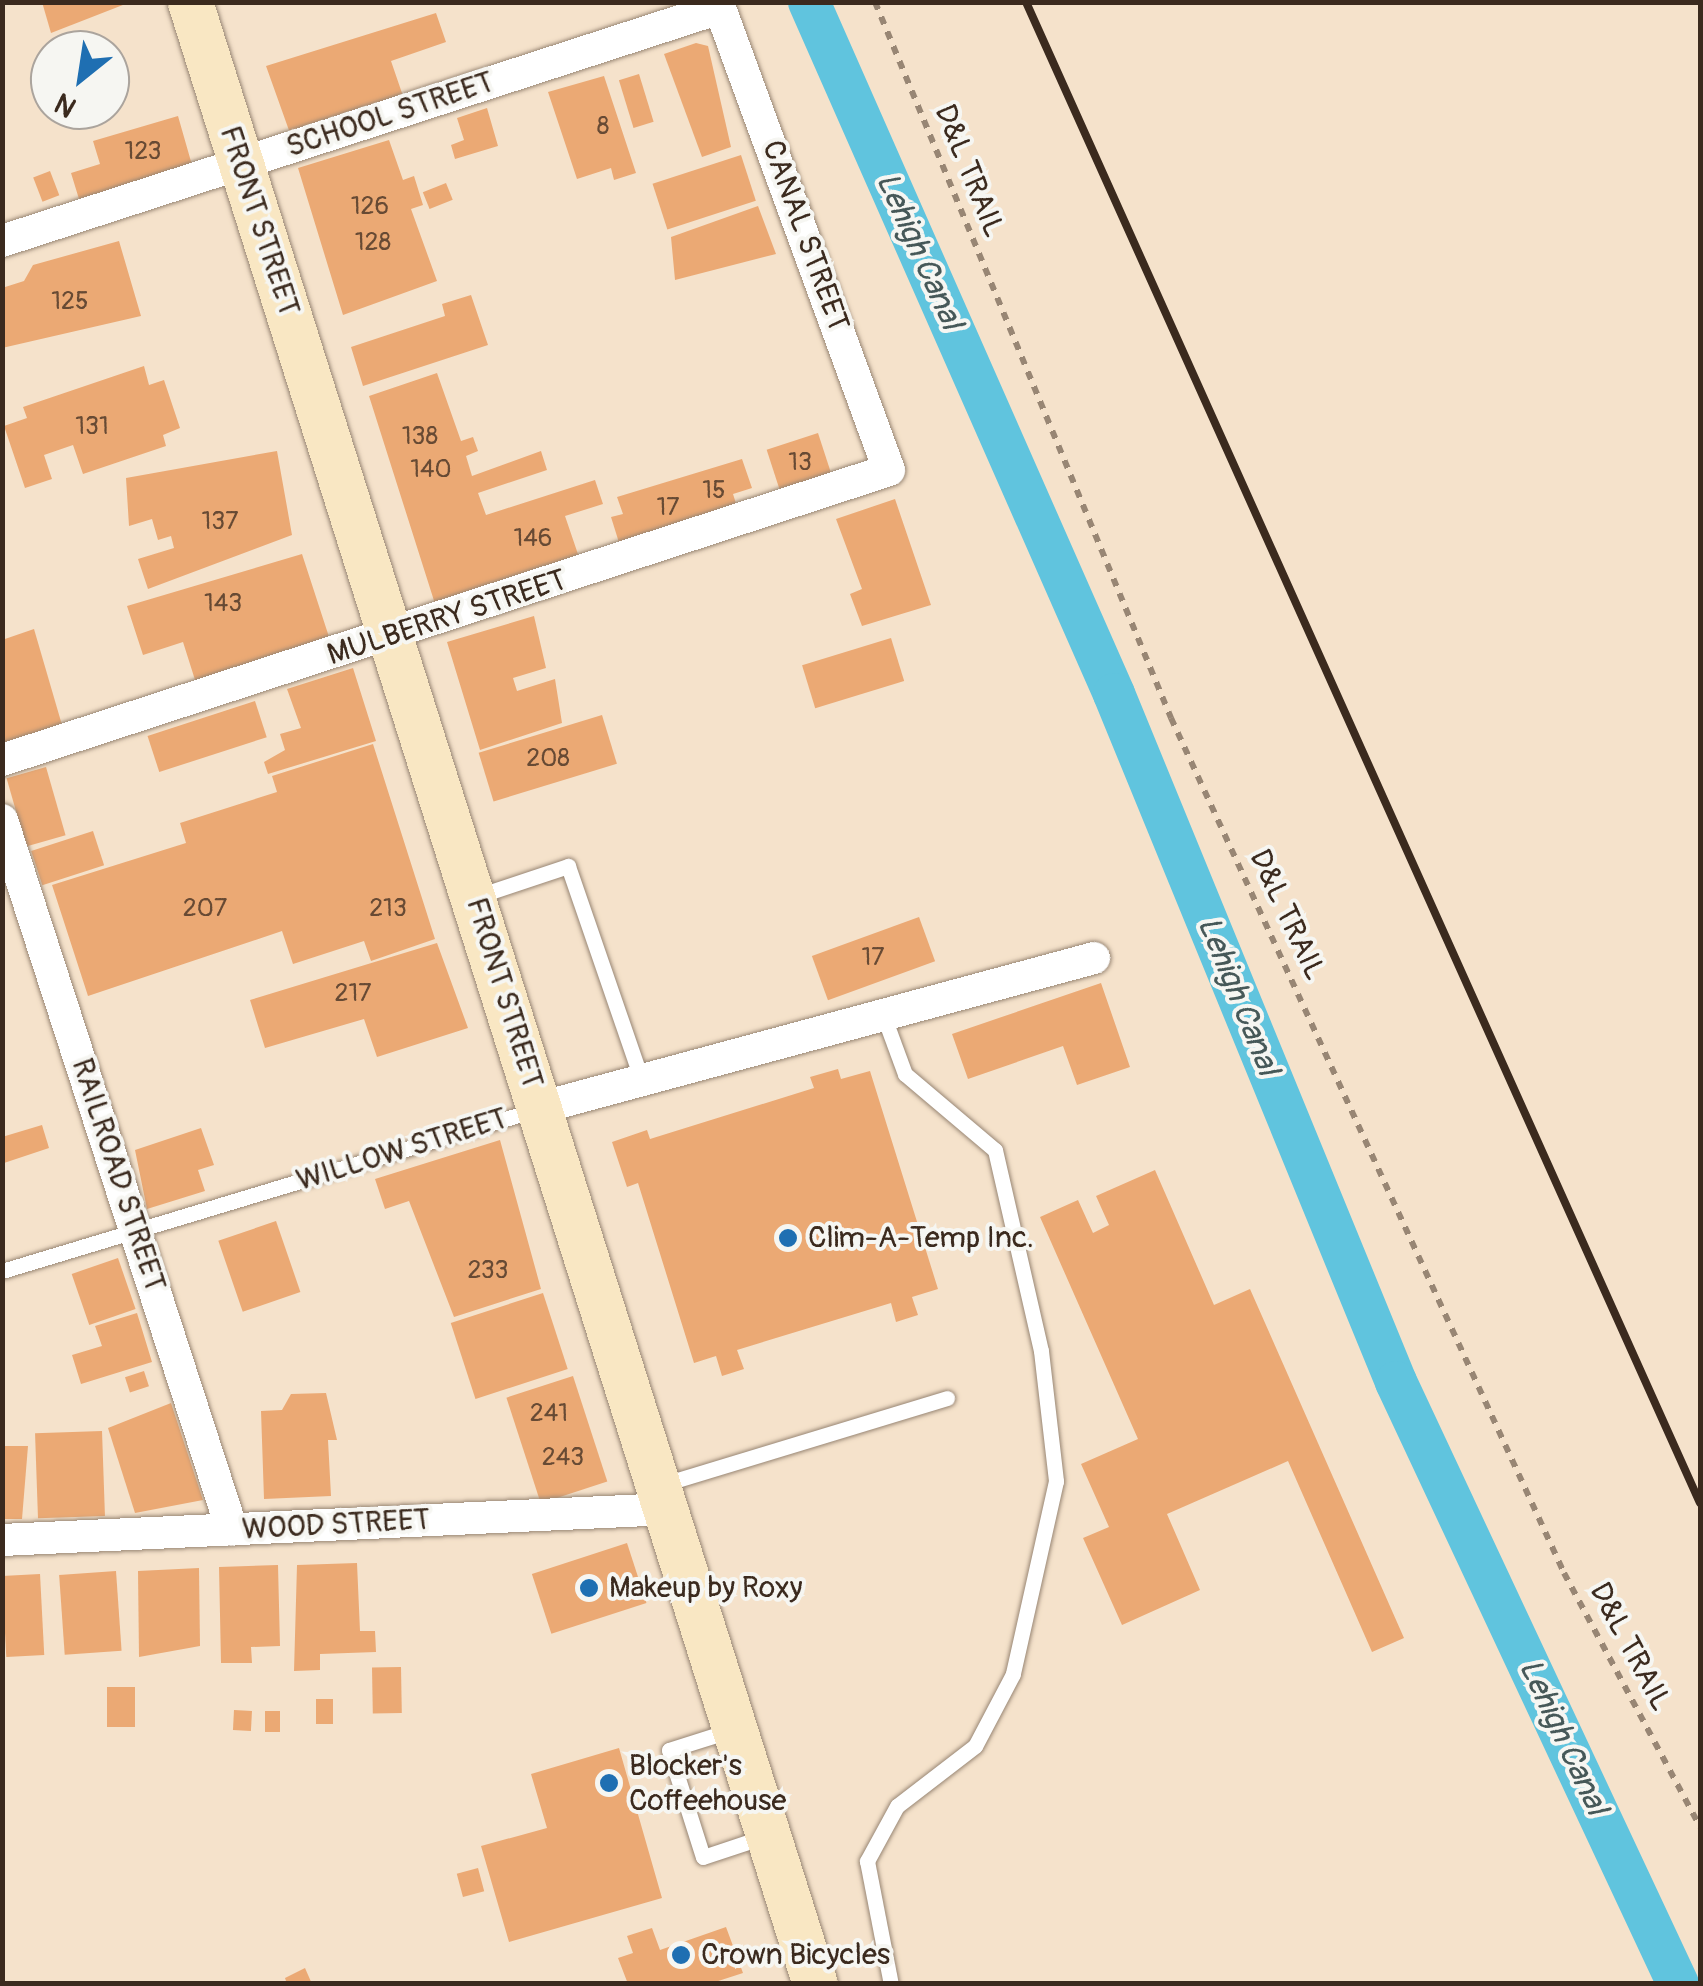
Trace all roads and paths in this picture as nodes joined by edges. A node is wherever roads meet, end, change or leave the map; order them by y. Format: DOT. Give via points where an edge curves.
graph roads {
  1 [pos="190,2"];
  2 [pos="875,2"];
  3 [pos="719,5"];
  4 [pos="241,163"];
  5 [pos="2,241"];
  6 [pos="889,470"];
  7 [pos="390,637"];
  8 [pos="2,760"];
  9 [pos="2,820"];
  10 [pos="474,898"];
  11 [pos="1094,958"];
  12 [pos="884,1016"];
  13 [pos="643,1084"];
  14 [pos="539,1108"];
  15 [pos="136,1230"];
  16 [pos="2,1271"];
  17 [pos="948,1398"];
  18 [pos="665,1497"];
  19 [pos="232,1530"];
  20 [pos="2,1540"];
  21 [pos="736,1729"];
  22 [pos="1700,1827"];
  23 [pos="770,1835"];
  24 [pos="815,1984"];
  25 [pos="890,1984"];
  1 -- 4 [label="main road, FRONT STREET"];
  2 -- 22 [label="path, D&L TRAIL" via="1171,718 1564,1573"];
  3 -- 4 [label="street, SCHOOL STREET"];
  3 -- 6 [label="street, CANAL STREET"];
  4 -- 5 [label="street, SCHOOL STREET"];
  4 -- 7 [label="main road, FRONT STREET"];
  6 -- 7 [label="street, MULBERRY STREET"];
  7 -- 8 [label="street, MULBERRY STREET"];
  7 -- 10 [label="main road, FRONT STREET"];
  9 -- 15 [label="street, RAILROAD STREET"];
  10 -- 13 [label="lane" via="568,866"];
  10 -- 14 [label="main road, FRONT STREET"];
  11 -- 12 [label="street, WILLOW STREET"];
  12 -- 13 [label="street, WILLOW STREET"];
  12 -- 25 [label="lane" via="905,1074 995,1150 1041,1351 1056,1481 1013,1674 975,1746 897,1806 866,1862"];
  13 -- 14 [label="street, WILLOW STREET"];
  14 -- 15 [label="lane, WILLOW STREET"];
  14 -- 18 [label="main road, FRONT STREET"];
  15 -- 16 [label="lane, WILLOW STREET"];
  15 -- 19 [label="street, RAILROAD STREET"];
  17 -- 18 [label="lane"];
  18 -- 19 [label="street, WOOD STREET"];
  18 -- 21 [label="main road, FRONT STREET"];
  19 -- 20 [label="street, WOOD STREET"];
  21 -- 23 [label="main road, FRONT STREET"];
  21 -- 23 [label="lane" via="668,1750 703,1857"];
  23 -- 24 [label="main road, FRONT STREET"];
}
